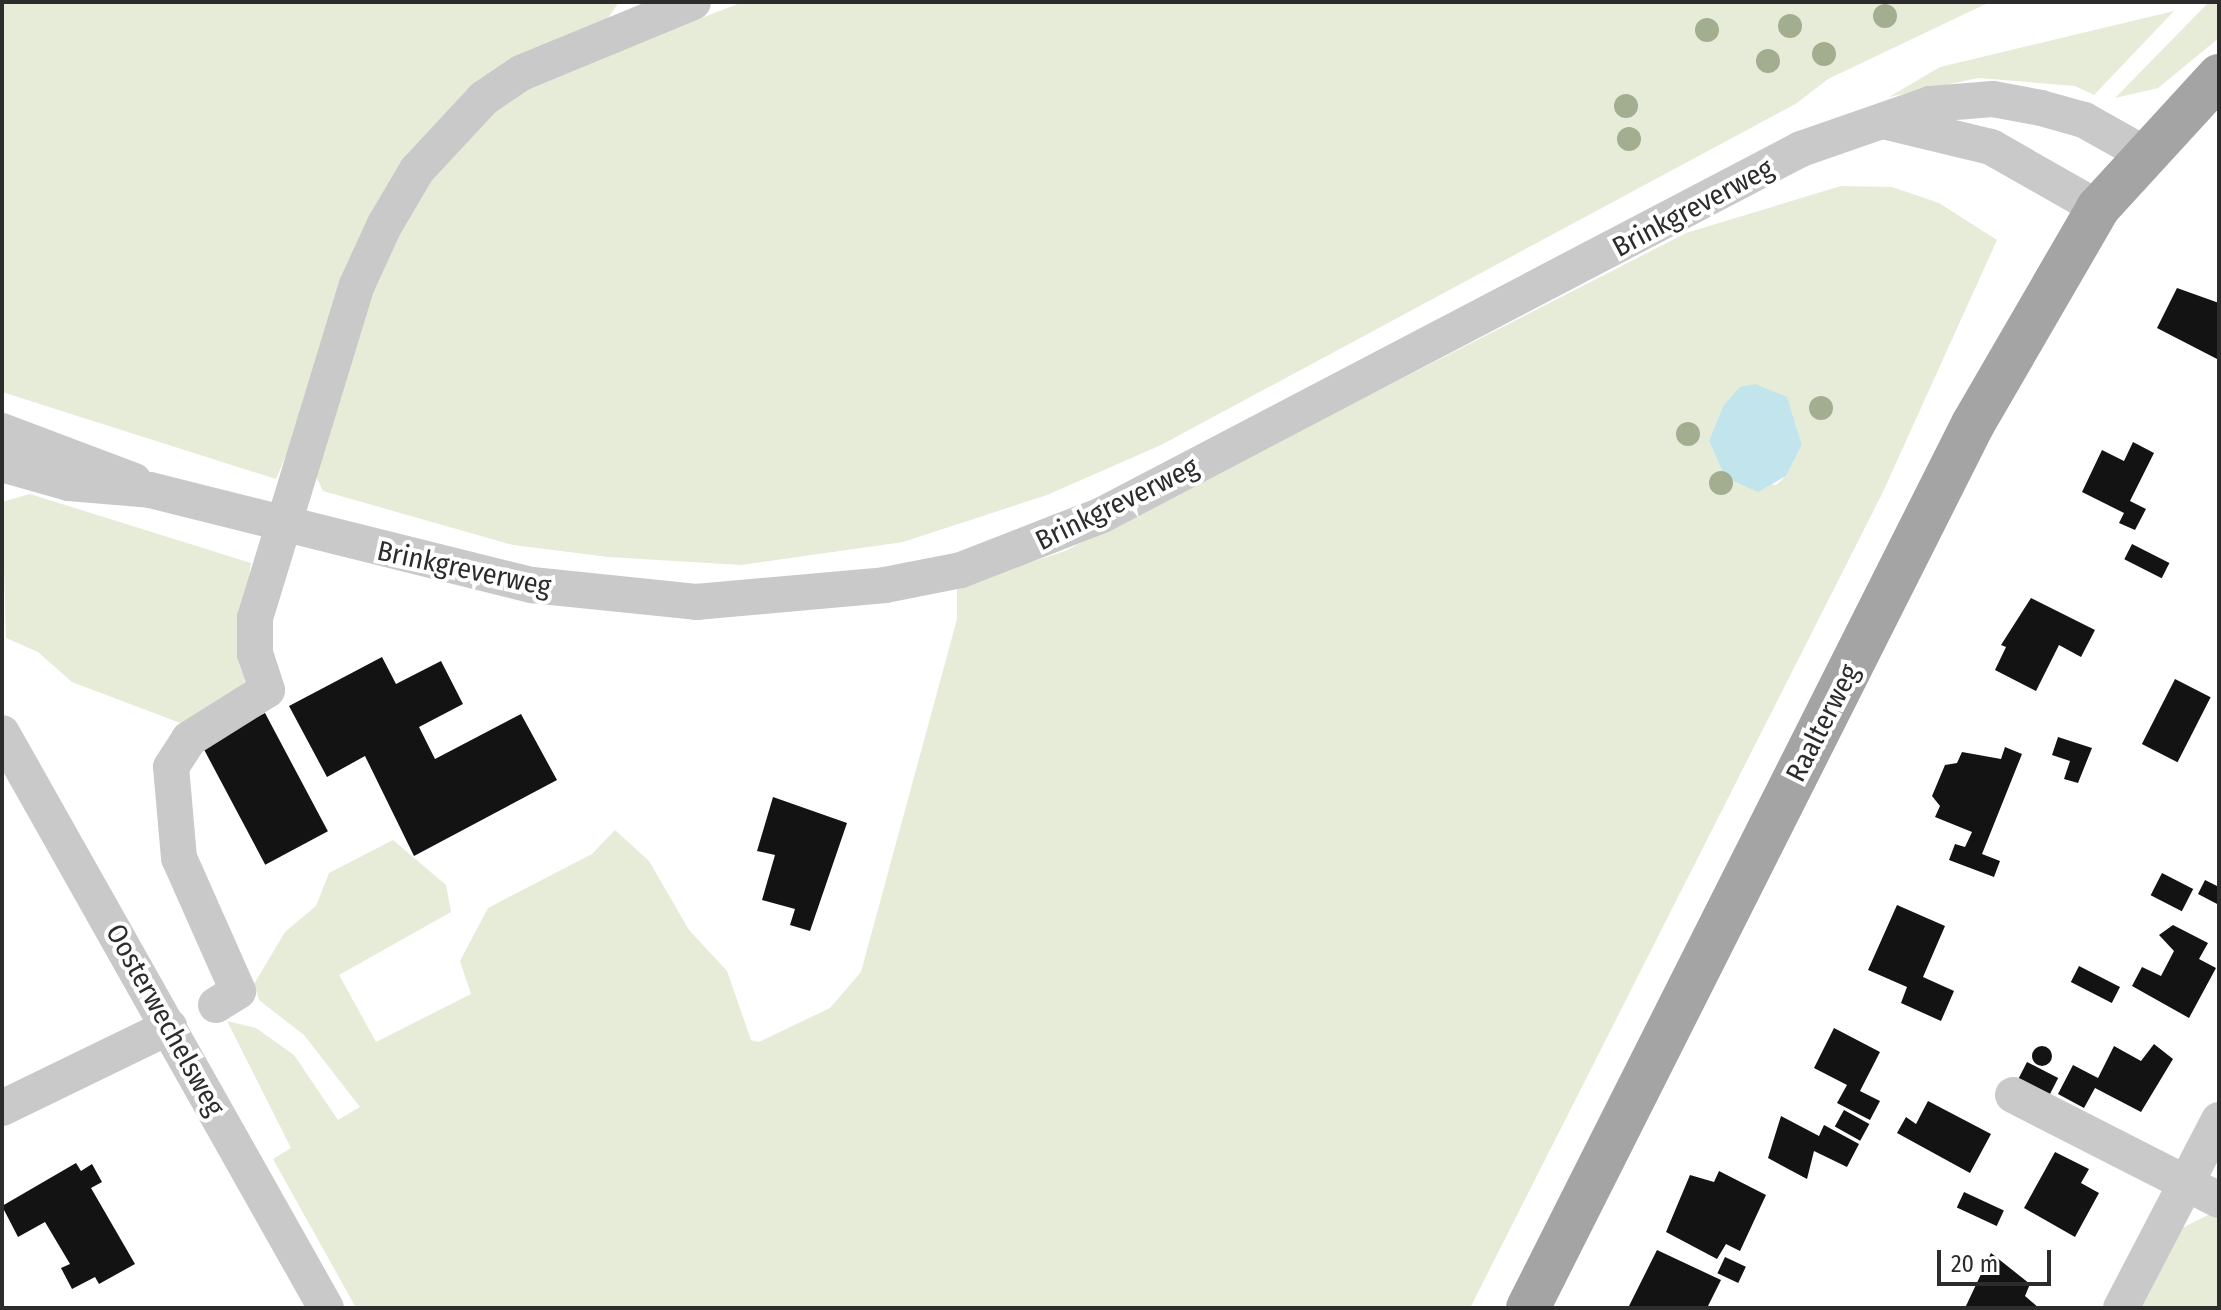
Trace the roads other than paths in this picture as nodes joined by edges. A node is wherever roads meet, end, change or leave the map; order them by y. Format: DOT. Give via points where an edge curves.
graph roads {
  1 [pos="693,2"];
  2 [pos="625,15"];
  3 [pos="2219,76"];
  4 [pos="1881,121"];
  5 [pos="2143,153"];
  6 [pos="2098,208"];
  7 [pos="2,431"];
  8 [pos="2,464"];
  9 [pos="150,490"];
  10 [pos="285,527"];
  11 [pos="2,733"];
  12 [pos="216,1005"];
  13 [pos="169,1027"];
  14 [pos="2013,1095"];
  15 [pos="2,1108"];
  16 [pos="2219,1120"];
  17 [pos="2188,1180"];
  18 [pos="2219,1200"];
  19 [pos="326,1308"];
  20 [pos="1528,1308"];
  21 [pos="2121,1308"];
  1 -- 2 [label="street"];
  2 -- 10 [label="street" via="484,98 417,170 357,285"];
  3 -- 5 [label="main road"];
  4 -- 5 [label="street, Brinkgreverweg" via="1930,104 1993,99 2084,120"];
  4 -- 6 [label="street" via="1991,147"];
  4 -- 10 [label="street, Brinkgreverweg" via="1801,149 1102,515 961,570 759,599 627,598 437,567"];
  5 -- 6 [label="main road, Raalterweg"];
  6 -- 20 [label="main road, Raalterweg" via="1973,424"];
  7 -- 9 [label="street, Brinkgreverweg" via="93,460"];
  8 -- 9 [label="street, Brinkgreverweg" via="69,483"];
  9 -- 10 [label="street, Brinkgreverweg"];
  10 -- 12 [label="street" via="255,618 255,654 267,690 189,739 171,767 179,858 238,991"];
  11 -- 13 [label="street, Oosterwechelsweg"];
  13 -- 15 [label="street"];
  13 -- 19 [label="street, Oosterwechelsweg"];
  14 -- 17 [label="street"];
  16 -- 17 [label="street"];
  17 -- 18 [label="street"];
  17 -- 21 [label="street"];
}
